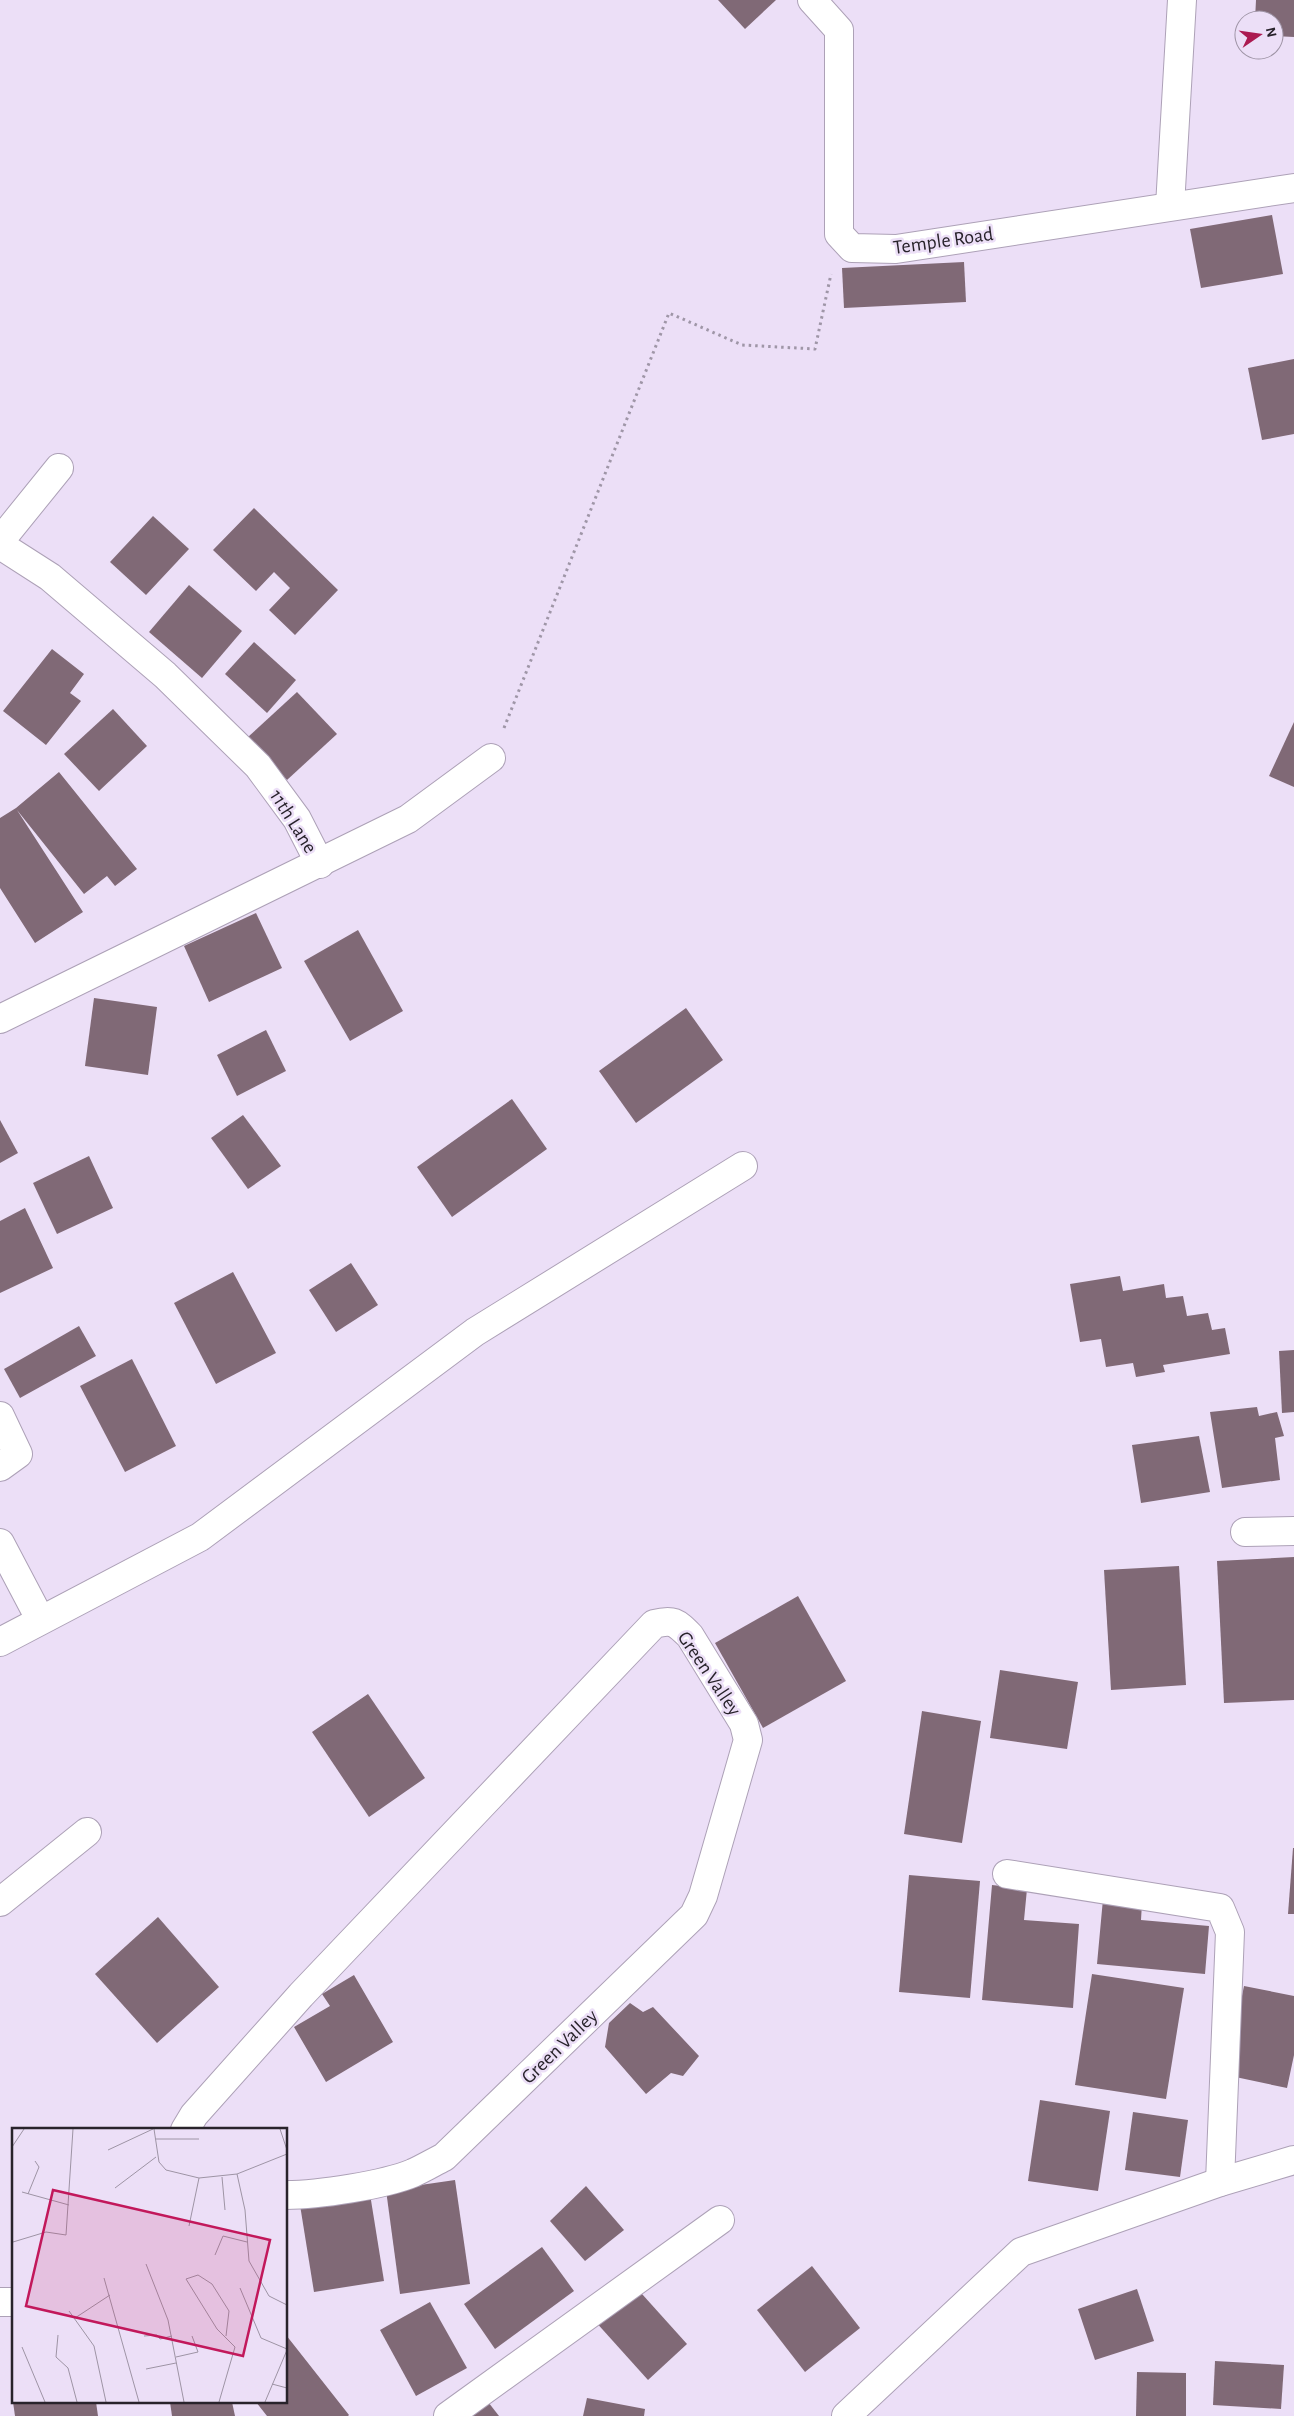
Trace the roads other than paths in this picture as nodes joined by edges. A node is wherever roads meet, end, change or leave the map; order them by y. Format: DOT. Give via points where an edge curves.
graph roads {
  1 [pos="812,0"];
  2 [pos="1182,0"];
  3 [pos="1294,188"];
  4 [pos="1170,206"];
  5 [pos="59,468"];
  6 [pos="0,543"];
  7 [pos="491,758"];
  8 [pos="320,864"];
  9 [pos="0,1019"];
  10 [pos="743,1166"];
  11 [pos="0,1416"];
  12 [pos="0,1467"];
  13 [pos="1294,1531"];
  14 [pos="1245,1532"];
  15 [pos="0,1543"];
  16 [pos="40,1619"];
  17 [pos="0,1642"];
  18 [pos="87,1832"];
  19 [pos="1007,1874"];
  20 [pos="0,1902"];
  21 [pos="186,2128"];
  22 [pos="1294,2160"];
  23 [pos="1220,2182"];
  24 [pos="288,2195"];
  25 [pos="720,2220"];
  26 [pos="448,2416"];
  27 [pos="846,2416"];
  1 -- 4 [label="street, Temple Road" via="839,30 839,234 852,248 896,249"];
  2 -- 4 [label="street"];
  3 -- 4 [label="street, Temple Road"];
  5 -- 6 [label="street, 11th Lane"];
  6 -- 8 [label="street, 11th Lane" via="50,577 158,669 258,766 297,819"];
  7 -- 8 [label="street" via="408,819"];
  8 -- 9 [label="street, 11th Lane"];
  10 -- 16 [label="street" via="476,1332 200,1537"];
  11 -- 12 [label="street" via="18,1454"];
  13 -- 14 [label="street"];
  15 -- 16 [label="street"];
  16 -- 17 [label="street"];
  18 -- 20 [label="street"];
  19 -- 23 [label="street" via="1220,1908 1230,1932"];
  21 -- 24 [label="street, Green Valley" via="194,2115 301,1995 654,1624 668,1620 679,1624 690,1636 744,1724 748,1740 703,1896 694,1915 444,2157 412,2173 370,2184"];
  22 -- 23 [label="street"];
  23 -- 27 [label="street" via="1021,2252"];
  25 -- 26 [label="street"];
}
